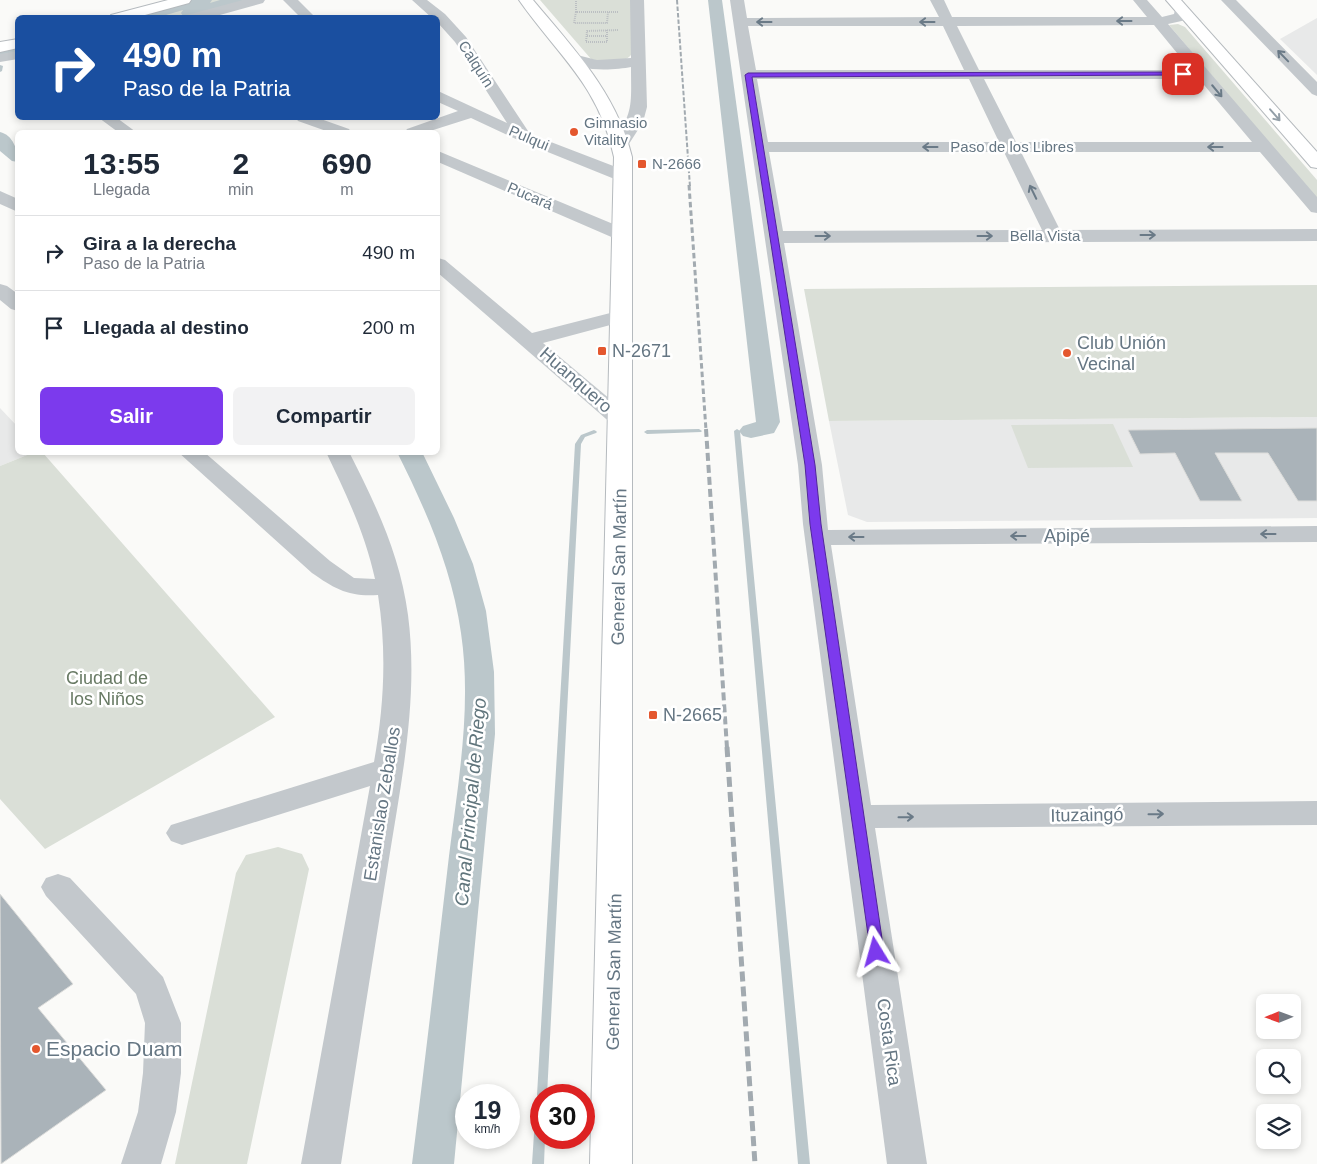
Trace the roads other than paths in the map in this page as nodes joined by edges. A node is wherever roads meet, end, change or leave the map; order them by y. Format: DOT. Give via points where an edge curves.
graph roads {
  1 [pos="184,0"];
  2 [pos="290,0"];
  3 [pos="419,0"];
  4 [pos="526,0"];
  5 [pos="637,0"];
  6 [pos="937,0"];
  7 [pos="1140,0"];
  8 [pos="1228,0"];
  9 [pos="263,1"];
  10 [pos="1181,3"];
  11 [pos="738,11"];
  12 [pos="127,15"];
  13 [pos="205,15"];
  14 [pos="220,15"];
  15 [pos="306,15"];
  16 [pos="438,15"];
  17 [pos="440,17"];
  18 [pos="1158,21"];
  19 [pos="948,22"];
  20 [pos="15,44"];
  21 [pos="0,47"];
  22 [pos="580,47"];
  23 [pos="15,56"];
  24 [pos="0,58"];
  25 [pos="638,61"];
  26 [pos="974,74"];
  27 [pos="1202,74"];
  28 [pos="748,75"];
  29 [pos="1317,91"];
  30 [pos="440,97"];
  31 [pos="472,112"];
  32 [pos="110,120"];
  33 [pos="310,120"];
  34 [pos="125,130"];
  35 [pos="337,130"];
  36 [pos="419,130"];
  37 [pos="524,137"];
  38 [pos="1317,140"];
  39 [pos="621,144"];
  40 [pos="1264,146"];
  41 [pos="760,147"];
  42 [pos="1010,147"];
  43 [pos="440,157"];
  44 [pos="1317,163"];
  45 [pos="623,176"];
  46 [pos="0,196"];
  47 [pos="15,205"];
  48 [pos="1317,208"];
  49 [pos="622,235"];
  50 [pos="1317,235"];
  51 [pos="1054,236"];
  52 [pos="774,237"];
  53 [pos="440,266"];
  54 [pos="0,290"];
  55 [pos="15,302"];
  56 [pos="622,316"];
  57 [pos="530,340"];
  58 [pos="621,420"];
  59 [pos="191,455"];
  60 [pos="339,455"];
  61 [pos="1317,534"];
  62 [pos="818,538"];
  63 [pos="389,586"];
  64 [pos="388,769"];
  65 [pos="1317,813"];
  66 [pos="857,817"];
  67 [pos="182,833"];
  68 [pos="58,887"];
  69 [pos="141,1164"];
  70 [pos="321,1164"];
  71 [pos="612,1164"];
  72 [pos="907,1164"];
  1 -- 12 [label="main road"];
  2 -- 15 [label="street"];
  3 -- 16 [label="street, Calquín"];
  4 -- 22 [label="main road, General San Martín"];
  5 -- 25 [label="street"];
  6 -- 19 [label="street"];
  7 -- 18 [label="street"];
  29 -- 8 [label="street, one-way"];
  9 -- 13 [label="street"];
  9 -- 14 [label="street"];
  10 -- 18 [label="street" via="1182,15 1178,19"];
  10 -- 38 [label="main road"];
  10 -- 44 [label="main road, one-way"];
  19 -- 11 [label="street, one-way"];
  11 -- 28 [label="street, Costa Rica"];
  17 -- 37 [label="street, Calquín" via="460,40"];
  18 -- 19 [label="street, one-way"];
  18 -- 27 [label="street"];
  19 -- 26 [label="street"];
  20 -- 21 [label="main road"];
  22 -- 25 [label="street" via="587,64"];
  22 -- 39 [label="main road, General San Martín"];
  23 -- 24 [label="street"];
  25 -- 39 [label="street" via="638,114"];
  26 -- 27 [label="street"];
  26 -- 28 [label="street"];
  26 -- 42 [label="street"];
  27 -- 40 [label="street, one-way"];
  28 -- 41 [label="street, Costa Rica"];
  30 -- 31 [label="street, Pulqui"];
  31 -- 36 [label="street"];
  31 -- 37 [label="street, Pulqui"];
  32 -- 34 [label="street"];
  33 -- 35 [label="street"];
  37 -- 45 [label="street, Pulqui"];
  39 -- 45 [label="main road, General San Martín"];
  40 -- 42 [label="street, Paso de los Libres, one-way"];
  40 -- 48 [label="street"];
  42 -- 41 [label="street, Paso de los Libres, one-way"];
  41 -- 52 [label="street, Costa Rica"];
  51 -- 42 [label="street, one-way"];
  43 -- 49 [label="street, Pucará"];
  45 -- 49 [label="main road, General San Martín"];
  46 -- 47 [label="street"];
  49 -- 56 [label="main road, General San Martín"];
  51 -- 50 [label="street, Bella Vista, one-way"];
  52 -- 51 [label="street, Bella Vista, one-way"];
  52 -- 62 [label="street, Costa Rica" via="810,465"];
  53 -- 57 [label="street, Huanquero"];
  54 -- 55 [label="street"];
  56 -- 57 [label="street, Huanquero"];
  56 -- 58 [label="main road, General San Martín"];
  57 -- 58 [label="street, Huanquero"];
  58 -- 71 [label="main road, General San Martín"];
  59 -- 63 [label="street" via="345,584 363,588"];
  60 -- 63 [label="street, Estanislao Zeballos" via="377,537"];
  61 -- 62 [label="street, Apipé, one-way"];
  62 -- 66 [label="street, Costa Rica"];
  63 -- 64 [label="street, Estanislao Zeballos" via="399,665"];
  64 -- 67 [label="street"];
  64 -- 70 [label="street, Estanislao Zeballos"];
  66 -- 65 [label="street, Ituzaingó, one-way"];
  66 -- 72 [label="street, Costa Rica"];
  68 -- 69 [label="street" via="151,987 163,1023 157,1112"];
}
